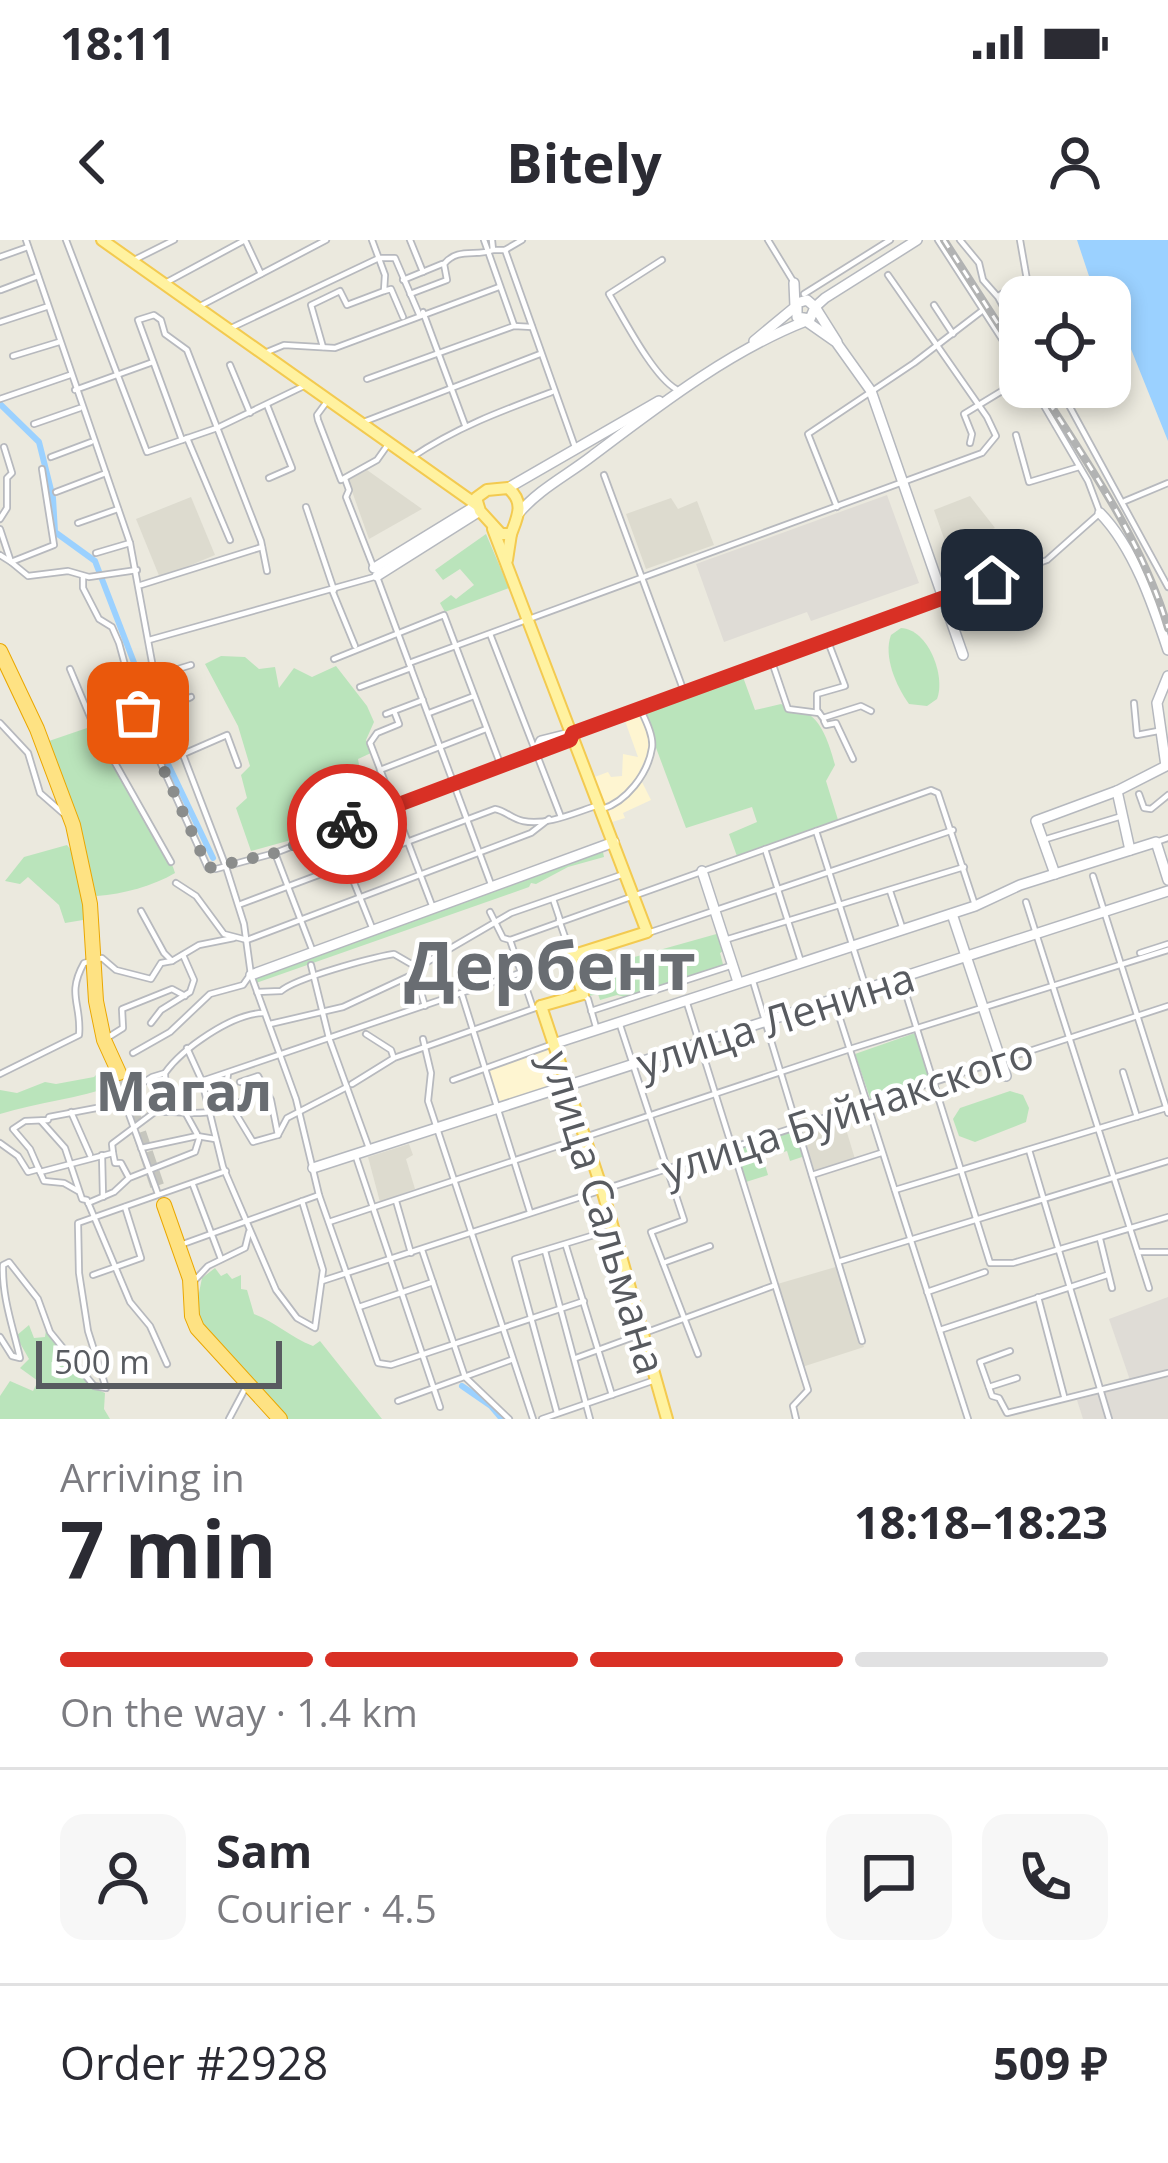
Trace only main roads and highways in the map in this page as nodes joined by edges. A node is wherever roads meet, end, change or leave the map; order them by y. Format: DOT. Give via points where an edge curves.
graph roads {
  1 [pos="102,240"];
  2 [pos="449,487"];
  3 [pos="487,490"];
  4 [pos="478,508"];
  5 [pos="493,529"];
  6 [pos="511,534"];
  7 [pos="530,620"];
  8 [pos="0,651"];
  9 [pos="602,807"];
  10 [pos="626,873"];
  11 [pos="634,895"];
  12 [pos="571,957"];
  13 [pos="119,1073"];
  14 [pos="162,1200"];
  15 [pos="280,1419"];
  16 [pos="667,1419"];
  1 -- 2 [label="main road"];
  2 -- 3 [label="main road"];
  2 -- 4 [label="main road"];
  3 -- 4 [label="main road" via="478,494"];
  3 -- 6 [label="main road" via="508,488 519,501"];
  4 -- 5 [label="main road"];
  5 -- 6 [label="main road"];
  5 -- 7 [label="main road"];
  6 -- 7 [label="main road" via="506,566"];
  7 -- 9 [label="main road"];
  8 -- 13 [label="highway" via="71,820 90,904 95,1001"];
  9 -- 10 [label="main road"];
  9 -- 10 [label="main road"];
  10 -- 11 [label="main road"];
  11 -- 12 [label="main road" via="647,932"];
  11 -- 12 [label="main road" via="648,933"];
  12 -- 16 [label="main road, улица Сальмана" via="583,994 537,1007 602,1189"];
  14 -- 15 [label="highway" via="197,1328"];
}
